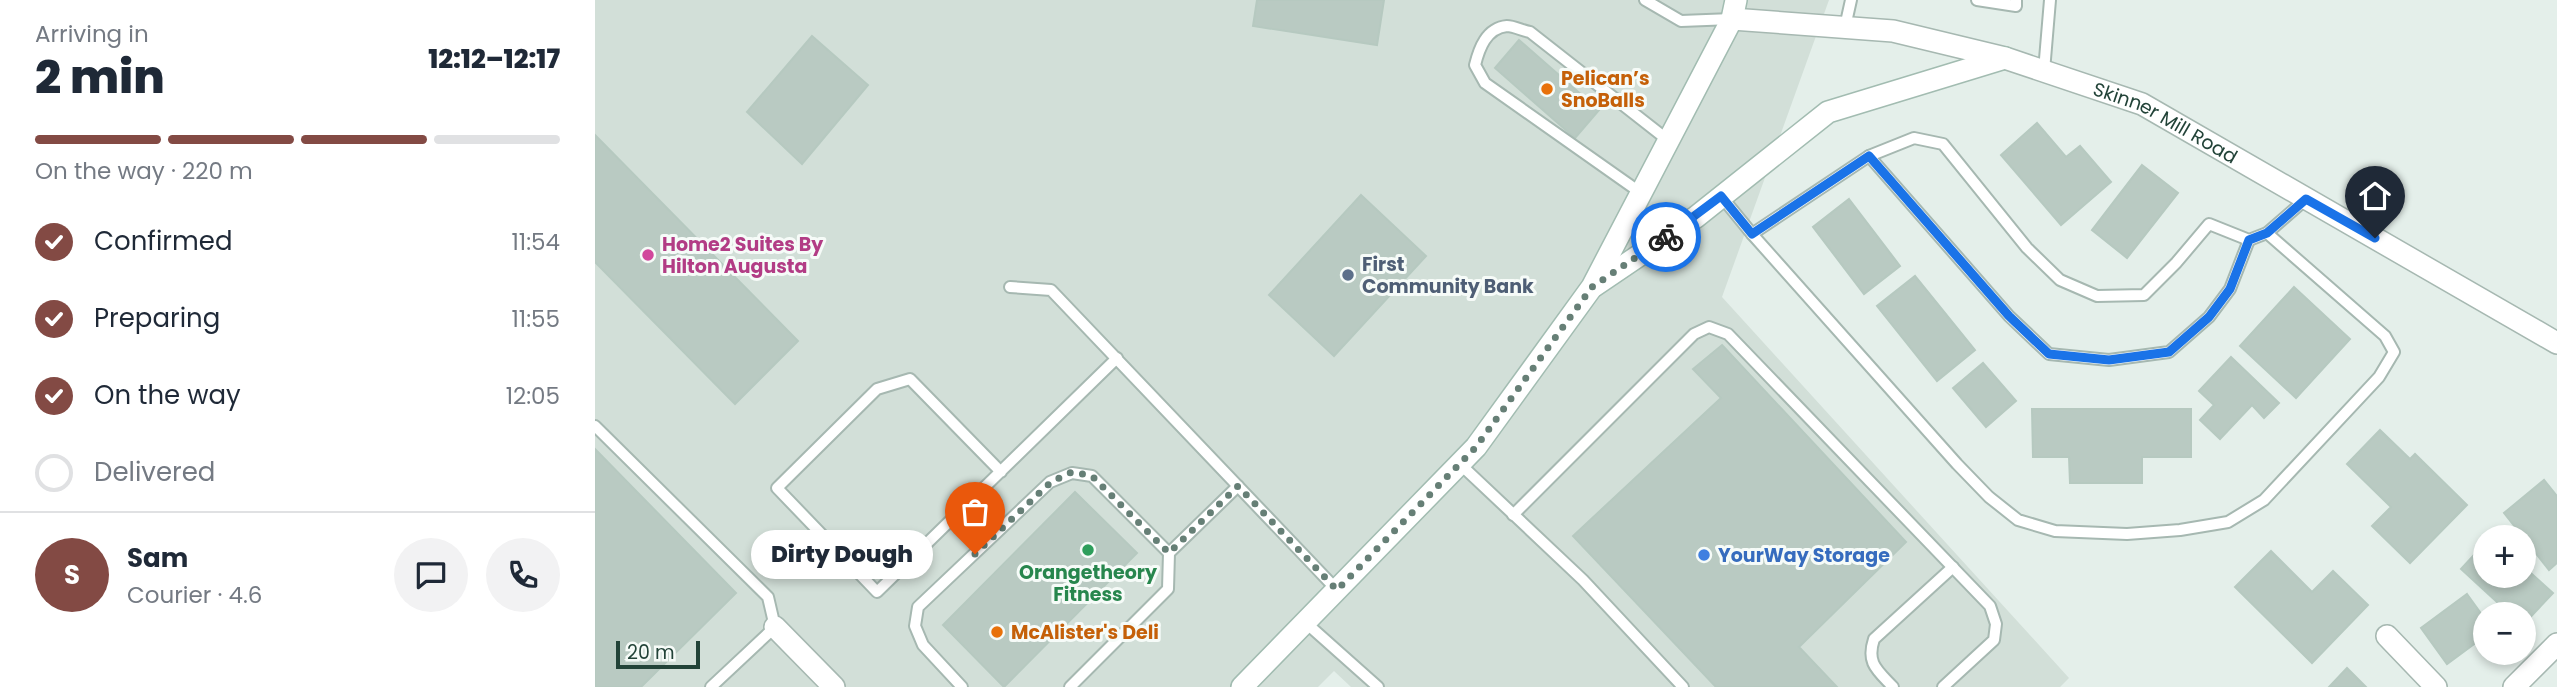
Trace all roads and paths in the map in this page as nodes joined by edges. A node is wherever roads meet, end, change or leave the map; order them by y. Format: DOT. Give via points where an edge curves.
graph roads {
  1 [pos="1645,0"];
  2 [pos="1851,0"];
  3 [pos="1977,0"];
  4 [pos="2017,0"];
  5 [pos="2050,0"];
  6 [pos="1734,10"];
  7 [pos="1845,27"];
  8 [pos="2005,58"];
  9 [pos="2044,71"];
  10 [pos="1669,141"];
  11 [pos="1869,156"];
  12 [pos="1641,193"];
  13 [pos="1721,196"];
  14 [pos="2306,199"];
  15 [pos="2267,233"];
  16 [pos="1752,234"];
  17 [pos="2249,240"];
  18 [pos="1010,287"];
  19 [pos="1592,287"];
  20 [pos="2557,343"];
  21 [pos="1117,358"];
  22 [pos="595,426"];
  23 [pos="1460,464"];
  24 [pos="1001,471"];
  25 [pos="1238,486"];
  26 [pos="1513,515"];
  27 [pos="1169,553"];
  28 [pos="1953,567"];
  29 [pos="1337,590"];
  30 [pos="1305,622"];
  31 [pos="775,627"];
  32 [pos="2387,636"];
  33 [pos="2557,644"];
  34 [pos="711,687"];
  35 [pos="834,687"];
  36 [pos="962,687"];
  37 [pos="1070,687"];
  38 [pos="1242,687"];
  39 [pos="1378,687"];
  40 [pos="1683,687"];
  41 [pos="1893,687"];
  42 [pos="1943,687"];
  43 [pos="2436,687"];
  44 [pos="2514,687"];
  1 -- 6 [label="lane" via="1681,21"];
  2 -- 7 [label="lane"];
  3 -- 4 [label="lane" via="2016,6"];
  5 -- 9 [label="lane"];
  6 -- 7 [label="main road, Skinner Mill Road"];
  6 -- 10 [label="main road"];
  7 -- 8 [label="main road, Skinner Mill Road" via="1893,31"];
  8 -- 9 [label="main road, Skinner Mill Road"];
  8 -- 13 [label="main road" via="1828,112"];
  9 -- 14 [label="main road, Skinner Mill Road" via="2142,104"];
  10 -- 12 [label="main road"];
  10 -- 12 [label="lane" via="1530,33 1507,26 1483,40 1475,65 1485,83"];
  11 -- 16 [label="lane"];
  11 -- 17 [label="lane" via="1914,138 1943,144 2027,248 2060,280 2097,296 2144,295 2209,224"];
  11 -- 17 [label="lane" via="2009,316 2049,354 2109,360 2169,352 2209,317 2230,289"];
  12 -- 19 [label="main road"];
  13 -- 16 [label="lane"];
  13 -- 19 [label="main road"];
  14 -- 15 [label="lane"];
  14 -- 20 [label="main road, Skinner Mill Road"];
  15 -- 16 [label="lane" via="2385,336 2394,352 2379,377 2264,500 2228,522 2127,534 2055,531 2008,513 1957,464"];
  15 -- 17 [label="lane"];
  18 -- 21 [label="lane" via="1051,290"];
  19 -- 23 [label="main road"];
  21 -- 24 [label="lane"];
  21 -- 25 [label="lane"];
  22 -- 31 [label="lane" via="768,597"];
  23 -- 26 [label="lane"];
  23 -- 29 [label="main road"];
  24 -- 24 [label="lane" via="877,592 777,488 877,389 910,379"];
  25 -- 27 [label="lane"];
  25 -- 29 [label="lane"];
  26 -- 28 [label="lane" via="1694,334 1709,327 1728,334"];
  26 -- 40 [label="lane" via="1583,580"];
  27 -- 36 [label="lane" via="1092,476 1072,472 1051,482 918,607 915,626 923,645"];
  27 -- 37 [label="lane" via="1168,589"];
  28 -- 41 [label="lane" via="1874,639 1870,653 1874,666"];
  28 -- 42 [label="lane" via="1990,606 1996,624 1994,640"];
  29 -- 30 [label="main road"];
  30 -- 38 [label="main road"];
  30 -- 39 [label="lane"];
  31 -- 34 [label="lane"];
  31 -- 35 [label="main road"];
  32 -- 43 [label="main road"];
  33 -- 44 [label="main road"];
}
